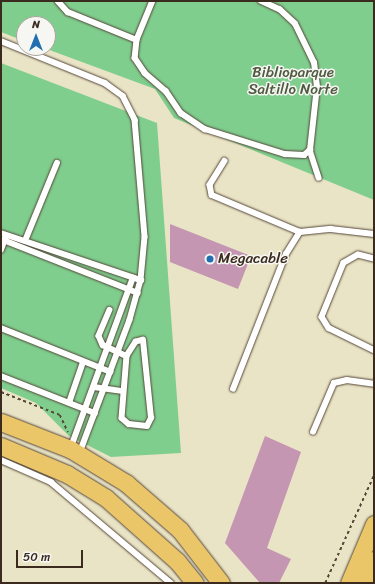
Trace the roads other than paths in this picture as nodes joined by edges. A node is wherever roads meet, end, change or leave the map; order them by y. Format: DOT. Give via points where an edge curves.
graph roads {
  1 [pos="58,1"];
  2 [pos="153,1"];
  3 [pos="260,1"];
  4 [pos="137,40"];
  5 [pos="1,41"];
  6 [pos="310,150"];
  7 [pos="225,161"];
  8 [pos="57,163"];
  9 [pos="319,178"];
  10 [pos="300,232"];
  11 [pos="4,234"];
  12 [pos="374,234"];
  13 [pos="3,240"];
  14 [pos="25,241"];
  15 [pos="1,250"];
  16 [pos="374,259"];
  17 [pos="133,278"];
  18 [pos="141,280"];
  19 [pos="130,290"];
  20 [pos="138,293"];
  21 [pos="110,310"];
  22 [pos="1,328"];
  23 [pos="108,349"];
  24 [pos="374,350"];
  25 [pos="119,353"];
  26 [pos="127,356"];
  27 [pos="83,362"];
  28 [pos="101,368"];
  29 [pos="111,372"];
  30 [pos="1,376"];
  31 [pos="374,384"];
  32 [pos="94,387"];
  33 [pos="105,388"];
  34 [pos="233,388"];
  35 [pos="123,391"];
  36 [pos="69,403"];
  37 [pos="85,410"];
  38 [pos="95,414"];
  39 [pos="1,422"];
  40 [pos="313,432"];
  41 [pos="1,446"];
  42 [pos="75,452"];
  43 [pos="1,460"];
  44 [pos="374,524"];
  45 [pos="374,560"];
  46 [pos="170,583"];
  47 [pos="194,583"];
  48 [pos="221,583"];
  49 [pos="350,583"];
  50 [pos="364,583"];
  1 -- 4 [label="lane" via="68,12"];
  2 -- 4 [label="lane"];
  3 -- 6 [label="lane" via="280,10 295,24 314,63 317,87"];
  4 -- 6 [label="lane" via="134,50 138,65 166,91 190,122 285,154 296,156"];
  5 -- 18 [label="lane" via="93,76 118,91 129,104 135,120 144,214"];
  6 -- 9 [label="lane"];
  7 -- 10 [label="lane" via="210,185 212,195"];
  8 -- 14 [label="lane"];
  10 -- 12 [label="lane" via="331,229"];
  10 -- 34 [label="lane" via="286,254"];
  11 -- 13 [label="lane"];
  11 -- 14 [label="lane"];
  13 -- 15 [label="lane"];
  13 -- 19 [label="lane"];
  14 -- 17 [label="lane"];
  16 -- 24 [label="lane" via="358,255 344,263 322,317 329,328"];
  17 -- 18 [label="lane"];
  17 -- 19 [label="lane"];
  18 -- 20 [label="lane"];
  19 -- 20 [label="lane"];
  19 -- 23 [label="lane"];
  20 -- 25 [label="lane"];
  21 -- 23 [label="lane" via="99,336"];
  22 -- 27 [label="lane"];
  23 -- 25 [label="lane"];
  23 -- 28 [label="lane"];
  25 -- 26 [label="lane"];
  25 -- 29 [label="lane"];
  26 -- 35 [label="lane"];
  26 -- 35 [label="lane" via="136,342 143,340 151,418 147,426 129,424 123,420"];
  27 -- 28 [label="lane"];
  27 -- 36 [label="lane"];
  28 -- 29 [label="lane"];
  28 -- 32 [label="lane"];
  29 -- 33 [label="lane"];
  30 -- 36 [label="lane"];
  31 -- 40 [label="lane" via="347,380 334,384"];
  32 -- 33 [label="lane"];
  32 -- 37 [label="lane"];
  33 -- 35 [label="lane"];
  33 -- 38 [label="lane"];
  36 -- 37 [label="lane"];
  37 -- 38 [label="lane"];
  37 -- 42 [label="lane"];
  38 -- 42 [label="lane"];
  39 -- 42 [label="main road"];
  41 -- 47 [label="main road" via="67,474 106,498 177,561"];
  42 -- 48 [label="main road" via="126,483 156,508 189,540"];
  43 -- 46 [label="lane" via="51,482"];
  44 -- 49 [label="main road"];
  45 -- 50 [label="main road"];
}
